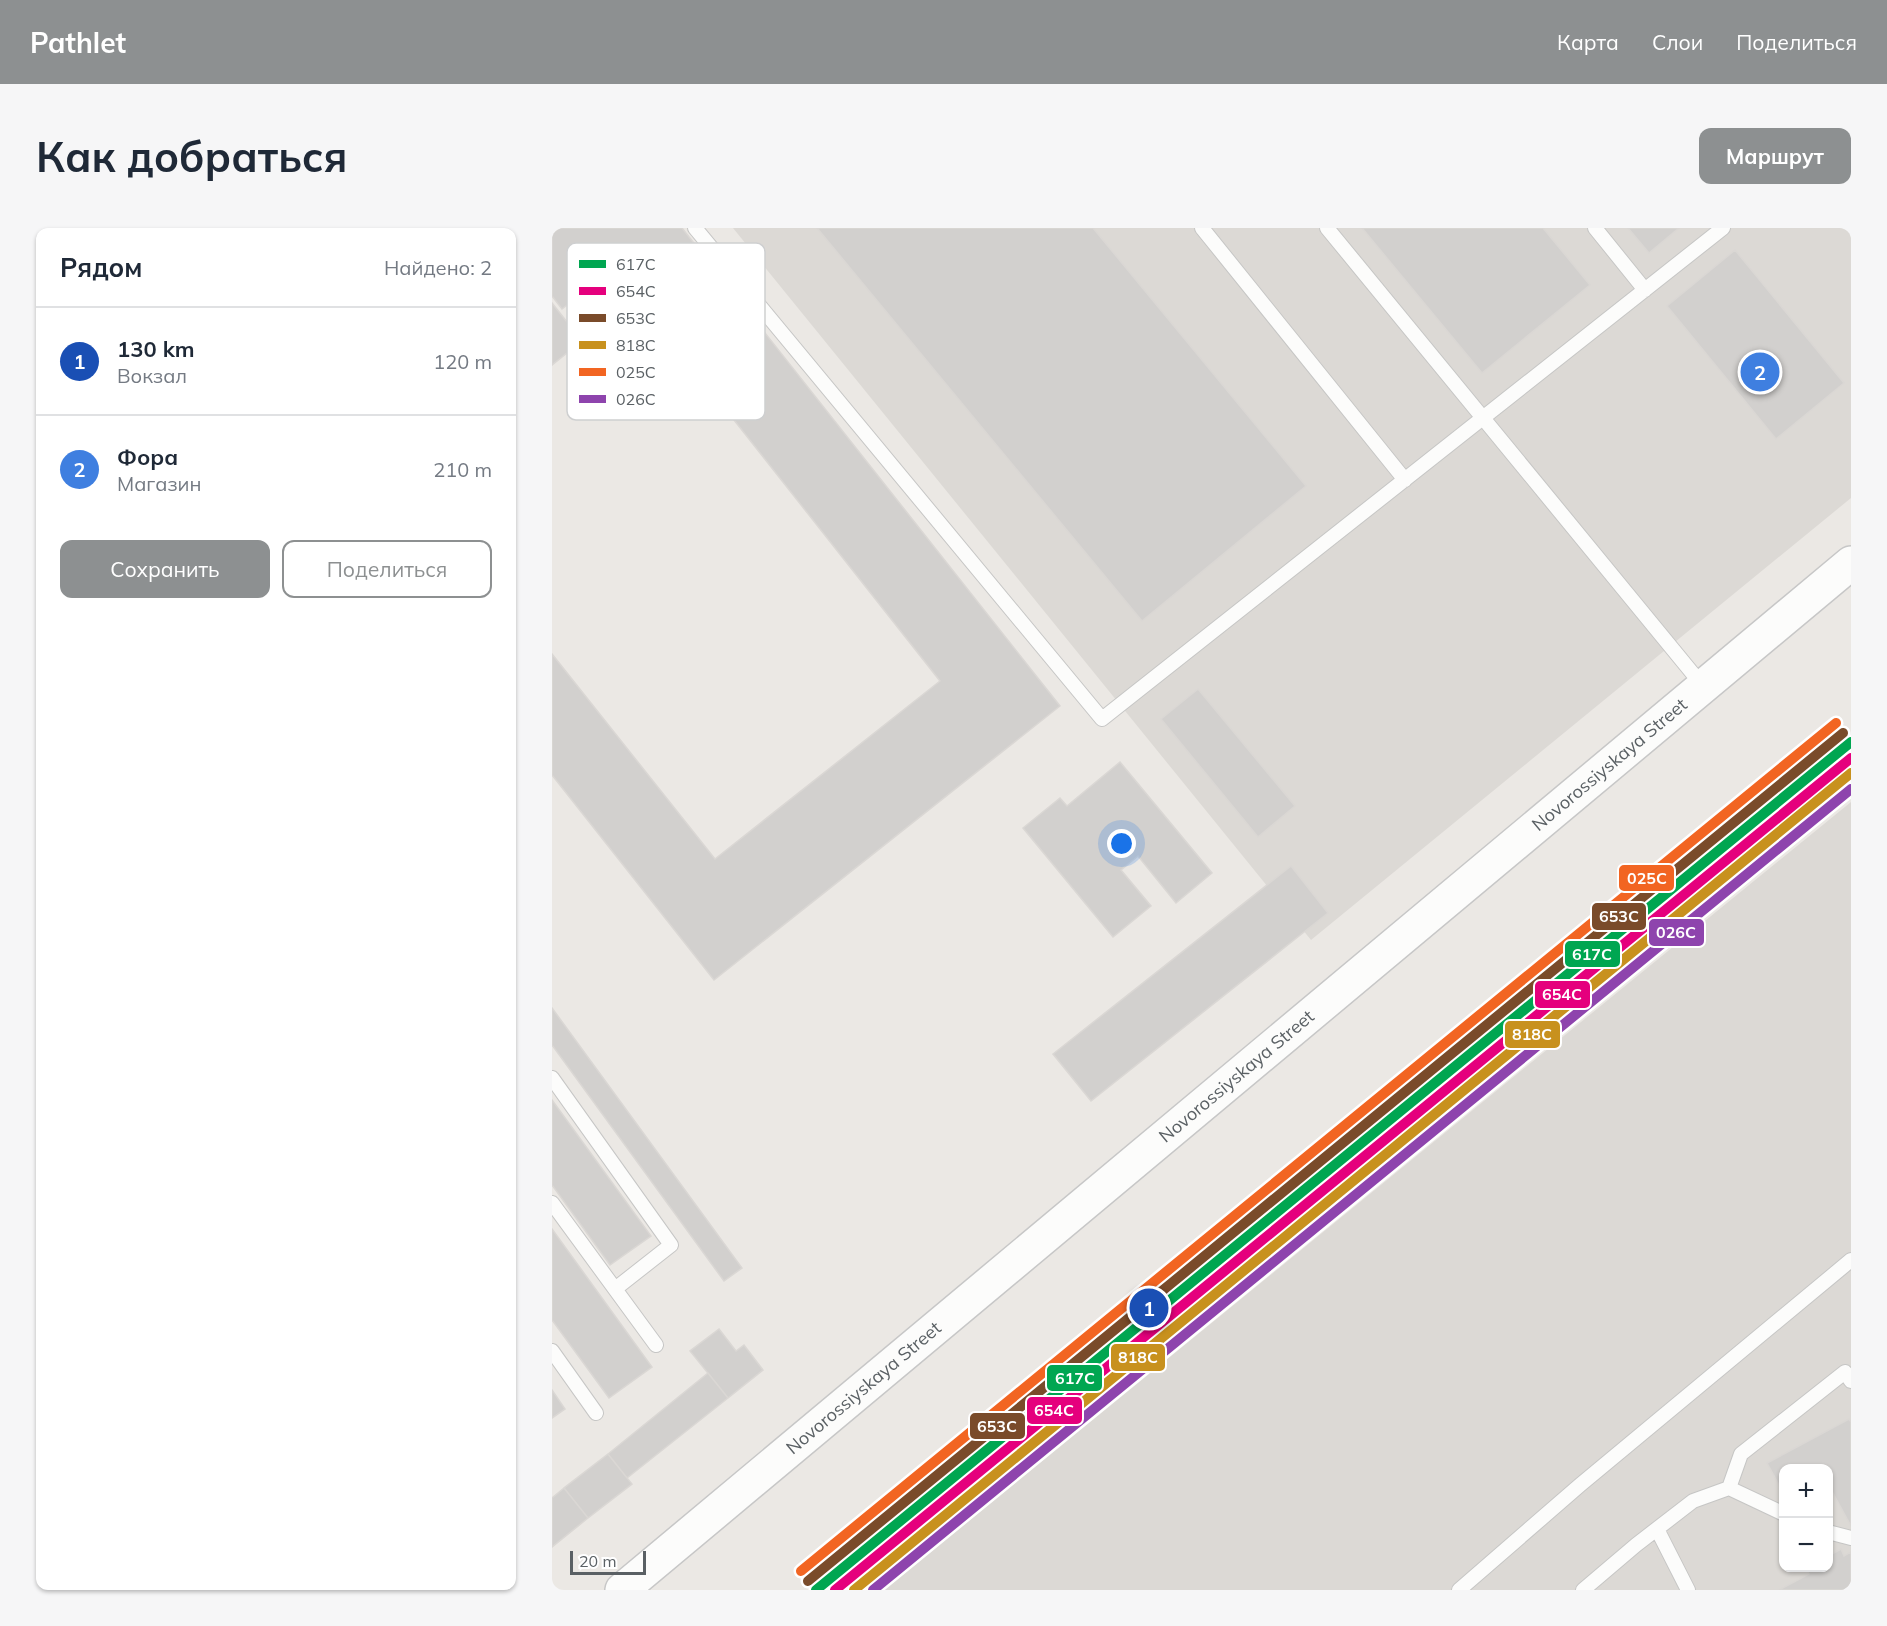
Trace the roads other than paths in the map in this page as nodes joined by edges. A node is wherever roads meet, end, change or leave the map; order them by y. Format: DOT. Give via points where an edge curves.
graph roads {
  1 [pos="695,228"];
  2 [pos="1202,228"];
  3 [pos="1327,228"];
  4 [pos="1594,228"];
  5 [pos="1723,228"];
  6 [pos="707,243"];
  7 [pos="1645,290"];
  8 [pos="765,312"];
  9 [pos="1482,418"];
  10 [pos="1405,480"];
  11 [pos="1851,562"];
  12 [pos="1703,686"];
  13 [pos="552,1078"];
  14 [pos="552,1203"];
  15 [pos="1851,1260"];
  16 [pos="615,1289"];
  17 [pos="656,1345"];
  18 [pos="552,1351"];
  19 [pos="1851,1381"];
  20 [pos="596,1413"];
  21 [pos="1729,1488"];
  22 [pos="1779,1512"];
  23 [pos="1657,1529"];
  24 [pos="1833,1533"];
  25 [pos="1851,1538"];
  26 [pos="622,1590"];
  27 [pos="1459,1590"];
  28 [pos="1583,1590"];
  29 [pos="1688,1590"];
  1 -- 6 [label="lane"];
  2 -- 10 [label="lane"];
  3 -- 9 [label="lane"];
  4 -- 7 [label="lane"];
  5 -- 7 [label="lane"];
  7 -- 9 [label="lane"];
  8 -- 10 [label="lane" via="1102,719"];
  9 -- 10 [label="lane"];
  9 -- 12 [label="lane"];
  11 -- 12 [label="street, Novorossiyskaya Street"];
  12 -- 26 [label="street, Novorossiyskaya Street"];
  13 -- 16 [label="lane" via="671,1245"];
  14 -- 16 [label="lane"];
  15 -- 27 [label="lane"];
  16 -- 17 [label="lane"];
  18 -- 20 [label="lane"];
  19 -- 21 [label="lane" via="1845,1372 1741,1454"];
  21 -- 22 [label="lane"];
  21 -- 23 [label="lane" via="1693,1501"];
  23 -- 28 [label="lane"];
  23 -- 29 [label="lane"];
  24 -- 25 [label="lane"];
}
